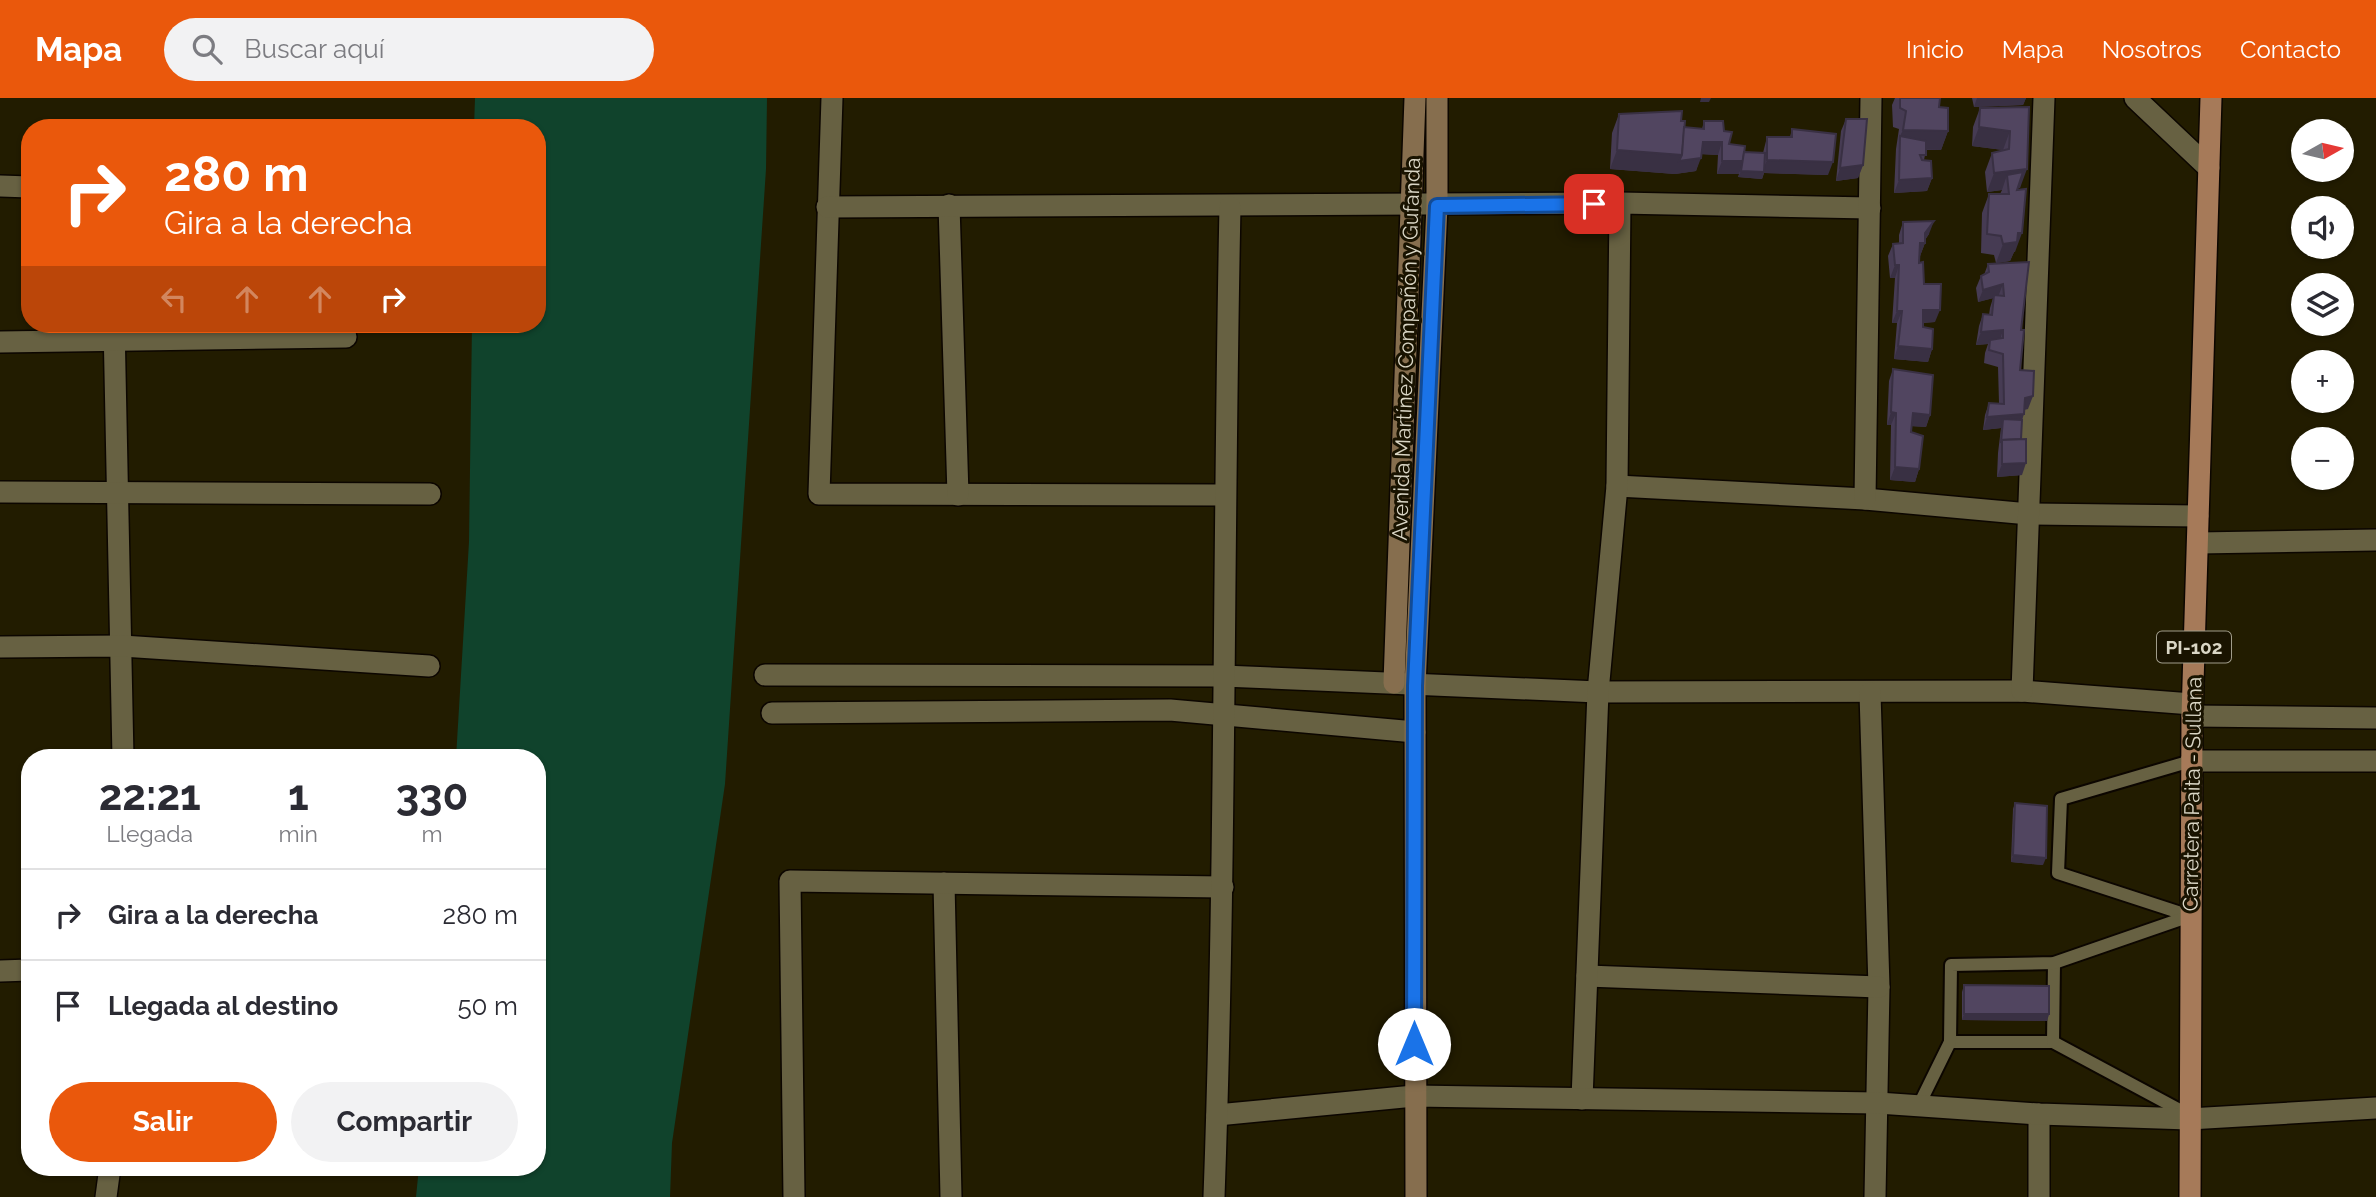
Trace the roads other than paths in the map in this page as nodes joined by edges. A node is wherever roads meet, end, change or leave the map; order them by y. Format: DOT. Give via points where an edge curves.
graph roads {
  1 [pos="832,98"];
  2 [pos="1415,98"];
  3 [pos="1437,98"];
  4 [pos="1871,98"];
  5 [pos="2044,98"];
  6 [pos="2136,98"];
  7 [pos="2211,98"];
  8 [pos="2209,168"];
  9 [pos="0,186"];
  10 [pos="21,187"];
  11 [pos="1620,203"];
  12 [pos="949,205"];
  13 [pos="1412,206"];
  14 [pos="1437,206"];
  15 [pos="1230,207"];
  16 [pos="827,208"];
  17 [pos="1870,208"];
  18 [pos="93,333"];
  19 [pos="114,333"];
  20 [pos="191,333"];
  21 [pos="346,337"];
  22 [pos="0,342"];
  23 [pos="1617,486"];
  24 [pos="0,492"];
  25 [pos="117,494"];
  26 [pos="430,494"];
  27 [pos="958,495"];
  28 [pos="1224,495"];
  29 [pos="1865,499"];
  30 [pos="2029,514"];
  31 [pos="2198,516"];
  32 [pos="2376,540"];
  33 [pos="2198,543"];
  34 [pos="122,646"];
  35 [pos="0,647"];
  36 [pos="429,666"];
  37 [pos="765,675"];
  38 [pos="1223,676"];
  39 [pos="1405,685"];
  40 [pos="2022,691"];
  41 [pos="1598,692"];
  42 [pos="1870,693"];
  43 [pos="2192,710"];
  44 [pos="772,713"];
  45 [pos="1223,713"];
  46 [pos="2376,718"];
  47 [pos="1415,732"];
  48 [pos="123,749"];
  49 [pos="2191,761"];
  50 [pos="2376,761"];
  51 [pos="944,883"];
  52 [pos="1223,887"];
  53 [pos="2190,916"];
  54 [pos="2054,963"];
  55 [pos="21,970"];
  56 [pos="0,971"];
  57 [pos="1587,976"];
  58 [pos="1880,986"];
  59 [pos="1950,1042"];
  60 [pos="2053,1042"];
  61 [pos="1414,1097"];
  62 [pos="1582,1099"];
  63 [pos="1878,1103"];
  64 [pos="1919,1105"];
  65 [pos="2376,1108"];
  66 [pos="2039,1114"];
  67 [pos="1217,1115"];
  68 [pos="2189,1117"];
  69 [pos="109,1176"];
  70 [pos="106,1197"];
  71 [pos="793,1197"];
  72 [pos="951,1197"];
  73 [pos="1214,1197"];
  74 [pos="1416,1197"];
  75 [pos="1875,1197"];
  76 [pos="2039,1197"];
  77 [pos="2190,1197"];
  1 -- 16 [label="street"];
  2 -- 13 [label="street, Avenida Martínez Compañón y Gufanda"];
  3 -- 14 [label="street, Avenida Martínez Compañón y Gufanda"];
  4 -- 17 [label="street"];
  5 -- 30 [label="street"];
  6 -- 8 [label="street"];
  7 -- 8 [label="main road, Carretera Paita - Sullana / PI-102"];
  8 -- 31 [label="main road, Carretera Paita - Sullana / PI-102"];
  9 -- 10 [label="street"];
  11 -- 14 [label="street"];
  11 -- 17 [label="street"];
  11 -- 23 [label="street"];
  12 -- 15 [label="street"];
  12 -- 16 [label="street"];
  12 -- 27 [label="street"];
  13 -- 14 [label="street"];
  13 -- 15 [label="street"];
  13 -- 39 [label="street, Avenida Martínez Compañón y Gufanda"];
  14 -- 39 [label="street, Avenida Martínez Compañón y Gufanda"];
  15 -- 28 [label="street"];
  16 -- 27 [label="street" via="819,494"];
  17 -- 29 [label="street"];
  18 -- 22 [label="street"];
  19 -- 25 [label="street"];
  20 -- 21 [label="street"];
  23 -- 29 [label="street"];
  23 -- 41 [label="street"];
  24 -- 25 [label="street"];
  25 -- 26 [label="street"];
  25 -- 34 [label="street"];
  27 -- 28 [label="street"];
  28 -- 38 [label="street"];
  29 -- 30 [label="street"];
  30 -- 31 [label="street"];
  30 -- 40 [label="street"];
  31 -- 33 [label="main road, Carretera Paita - Sullana / PI-102"];
  32 -- 33 [label="street"];
  33 -- 43 [label="main road, Carretera Paita - Sullana / PI-102"];
  34 -- 35 [label="street"];
  34 -- 36 [label="street"];
  34 -- 48 [label="street"];
  37 -- 38 [label="street"];
  38 -- 39 [label="street"];
  38 -- 45 [label="street"];
  39 -- 41 [label="street"];
  39 -- 47 [label="street, Avenida Martínez Compañón y Gufanda"];
  40 -- 42 [label="street"];
  40 -- 43 [label="street"];
  41 -- 42 [label="street"];
  41 -- 57 [label="street"];
  42 -- 58 [label="street"];
  43 -- 46 [label="street"];
  43 -- 49 [label="main road, Carretera Paita - Sullana / PI-102"];
  44 -- 45 [label="street"];
  45 -- 47 [label="street"];
  45 -- 52 [label="street"];
  47 -- 61 [label="street, Avenida Martínez Compañón y Gufanda"];
  49 -- 50 [label="street"];
  49 -- 53 [label="main road, Carretera Paita - Sullana / PI-102"];
  49 -- 53 [label="lane" via="2061,799 2058,873"];
  51 -- 52 [label="street"];
  51 -- 71 [label="street" via="790,881"];
  51 -- 72 [label="street"];
  52 -- 67 [label="street"];
  53 -- 54 [label="lane"];
  53 -- 68 [label="main road, Carretera Paita - Sullana / PI-102"];
  54 -- 59 [label="lane" via="1951,965"];
  54 -- 60 [label="lane"];
  55 -- 56 [label="street"];
  57 -- 58 [label="street"];
  57 -- 62 [label="street"];
  58 -- 63 [label="street"];
  59 -- 60 [label="lane"];
  59 -- 64 [label="lane"];
  60 -- 68 [label="lane"];
  61 -- 62 [label="street"];
  61 -- 67 [label="street"];
  61 -- 74 [label="street, Avenida Martínez Compañón y Gufanda"];
  62 -- 63 [label="street"];
  63 -- 64 [label="street"];
  63 -- 75 [label="street"];
  64 -- 66 [label="street"];
  65 -- 68 [label="street"];
  66 -- 68 [label="street"];
  66 -- 76 [label="street"];
  67 -- 73 [label="street"];
  68 -- 77 [label="main road, Carretera Paita - Sullana / PI-102"];
  69 -- 70 [label="street"];
}
